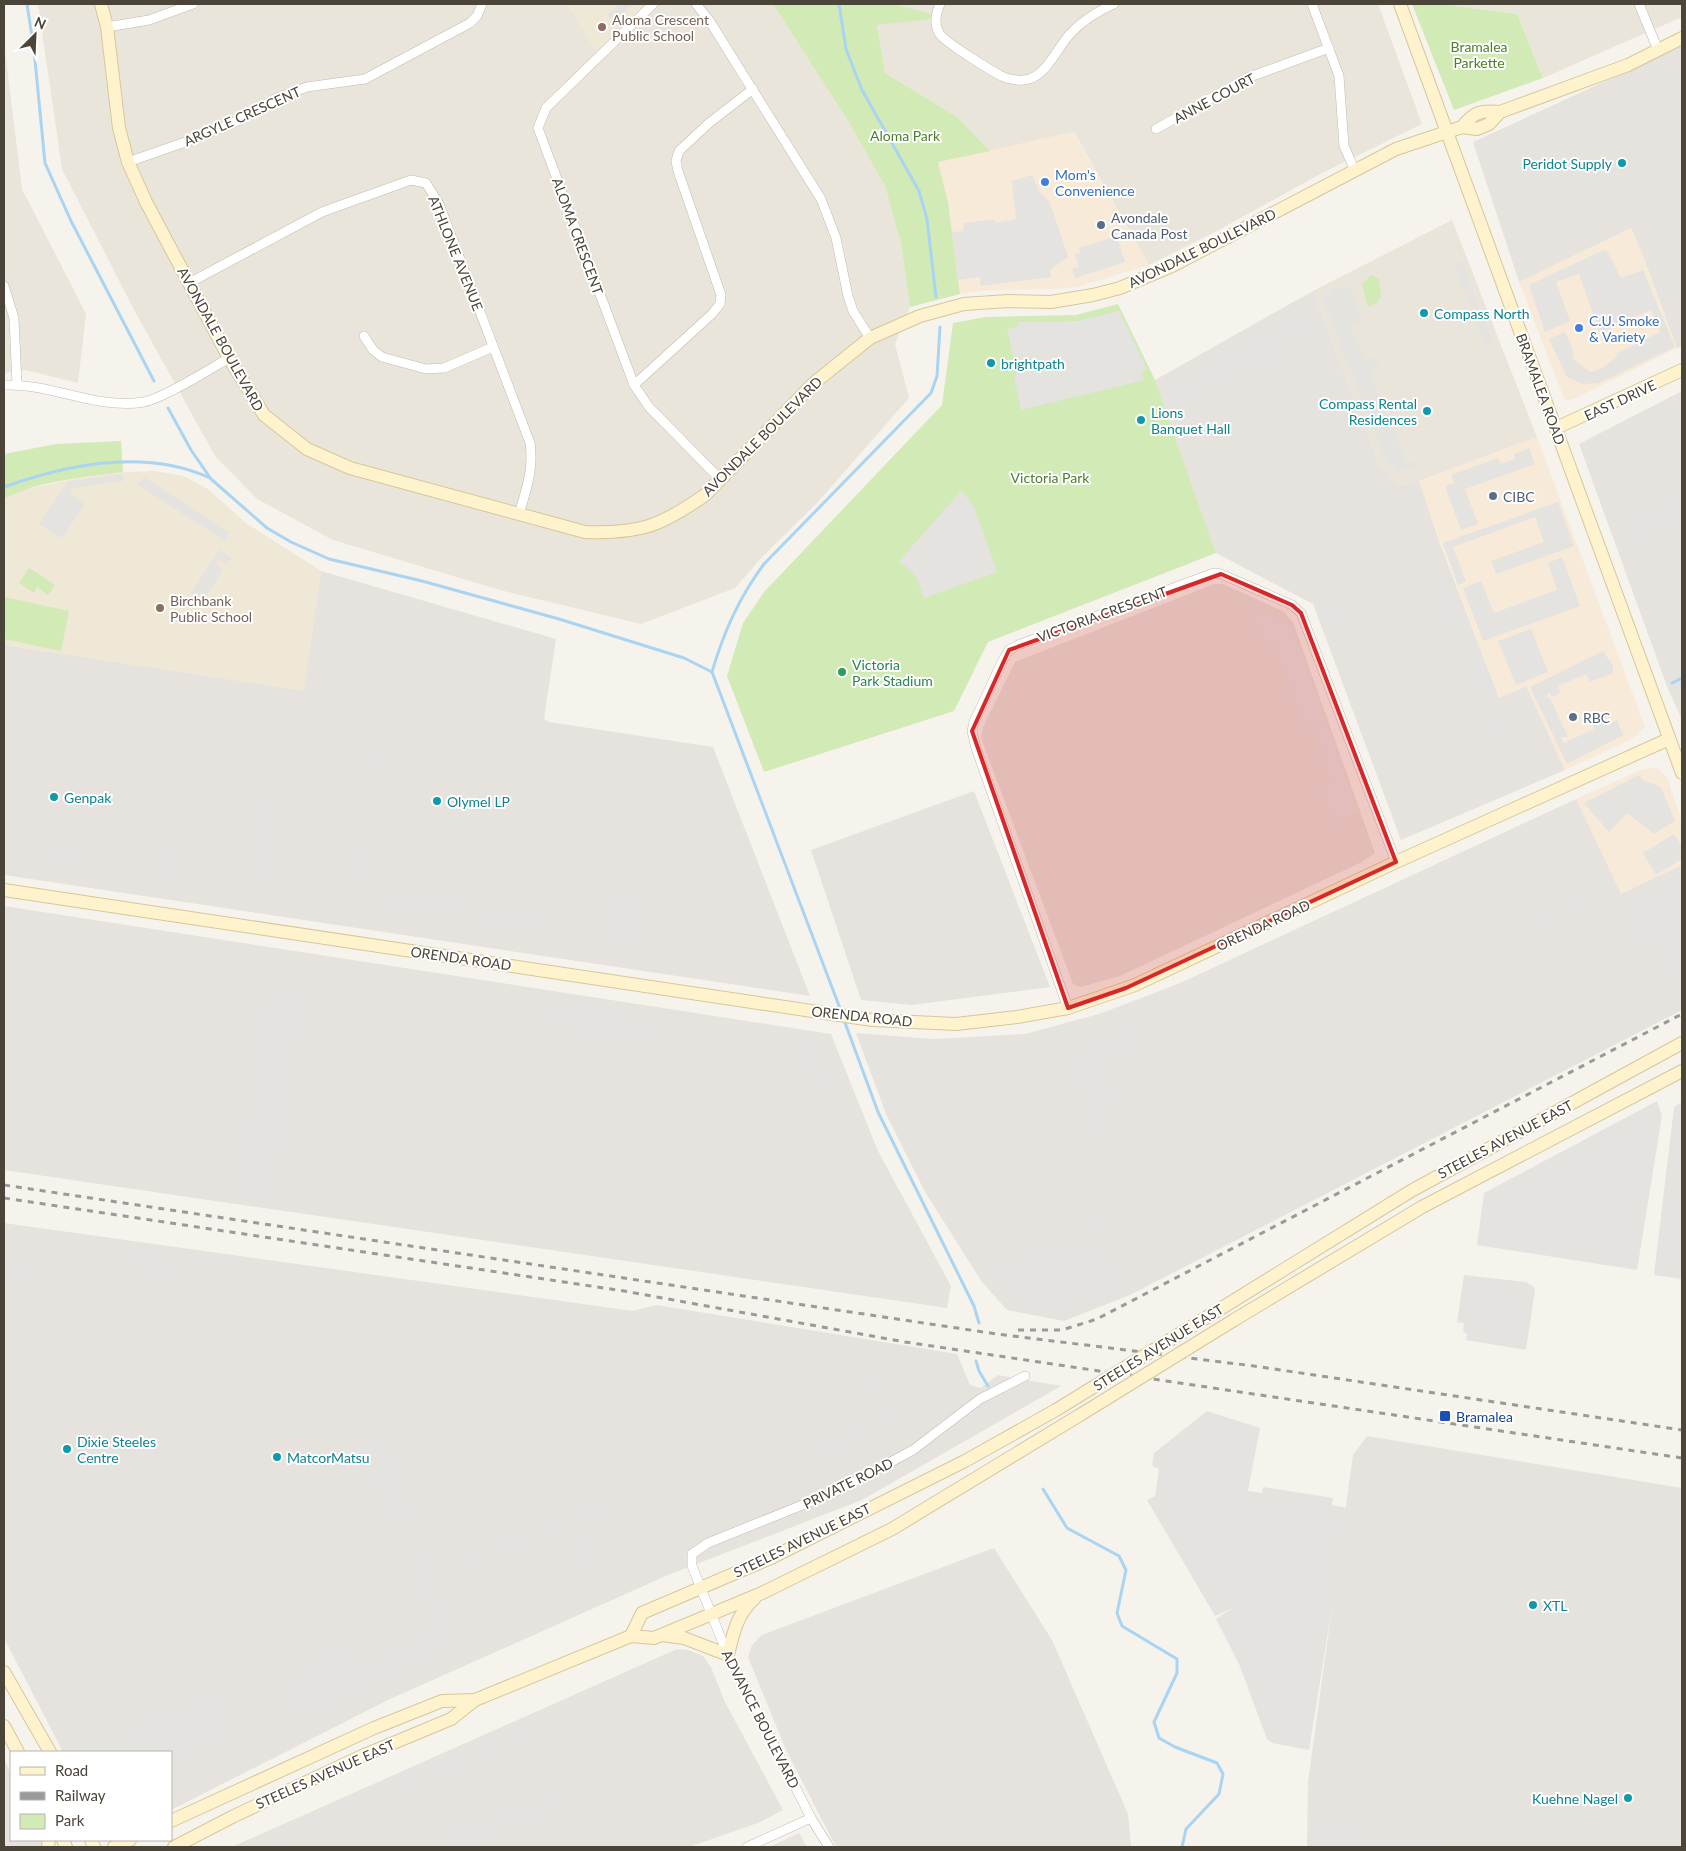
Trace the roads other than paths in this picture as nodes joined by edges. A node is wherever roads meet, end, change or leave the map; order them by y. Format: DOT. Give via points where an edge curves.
graph roads {
  1 [pos="101,4"];
  2 [pos="193,4"];
  3 [pos="482,4"];
  4 [pos="653,4"];
  5 [pos="696,4"];
  6 [pos="940,4"];
  7 [pos="1114,4"];
  8 [pos="1312,4"];
  9 [pos="1400,4"];
  10 [pos="1639,4"];
  11 [pos="107,27"];
  12 [pos="1682,38"];
  13 [pos="1329,48"];
  14 [pos="1658,50"];
  15 [pos="753,89"];
  16 [pos="1156,129"];
  17 [pos="1446,132"];
  18 [pos="128,162"];
  19 [pos="1355,171"];
  20 [pos="189,283"];
  21 [pos="4,286"];
  22 [pos="364,336"];
  23 [pos="870,338"];
  24 [pos="493,347"];
  25 [pos="230,358"];
  26 [pos="1682,370"];
  27 [pos="4,385"];
  28 [pos="17,385"];
  29 [pos="634,385"];
  30 [pos="1556,428"];
  31 [pos="720,479"];
  32 [pos="519,514"];
  33 [pos="1670,739"];
  34 [pos="1682,773"];
  35 [pos="1396,862"];
  36 [pos="4,890"];
  37 [pos="1068,1008"];
  38 [pos="1682,1043"];
  39 [pos="1682,1071"];
  40 [pos="1411,1191"];
  41 [pos="1422,1207"];
  42 [pos="1025,1376"];
  43 [pos="700,1588"];
  44 [pos="762,1592"];
  45 [pos="712,1614"];
  46 [pos="662,1635"];
  47 [pos="631,1636"];
  48 [pos="728,1655"];
  49 [pos="4,1672"];
  50 [pos="475,1700"];
  51 [pos="4,1726"];
  52 [pos="17,1751"];
  53 [pos="49,1751"];
  54 [pos="811,1818"];
  55 [pos="172,1821"];
  56 [pos="128,1841"];
  57 [pos="114,1847"];
  58 [pos="174,1847"];
  59 [pos="747,1847"];
  60 [pos="829,1847"];
  1 -- 11 [label="main road, AVONDALE BOULEVARD"];
  2 -- 11 [label="street" via="149,20"];
  3 -- 18 [label="street, ARGYLE CRESCENT" via="470,23 366,78 307,87 277,98 235,122"];
  4 -- 29 [label="street, ALOMA CRESCENT" via="546,108 538,128"];
  5 -- 15 [label="street"];
  6 -- 7 [label="street" via="937,29 946,41 1005,78 1018,80 1037,75 1084,21"];
  8 -- 13 [label="street"];
  9 -- 17 [label="main road, BRAMALEA ROAD"];
  10 -- 14 [label="street"];
  11 -- 18 [label="main road, AVONDALE BOULEVARD" via="119,128"];
  12 -- 14 [label="main road, AVONDALE BOULEVARD"];
  13 -- 16 [label="street, ANNE COURT" via="1246,78"];
  13 -- 19 [label="street" via="1339,76 1344,146"];
  14 -- 17 [label="main road, AVONDALE BOULEVARD" via="1604,75 1500,112 1483,110 1472,114 1462,126"];
  15 -- 23 [label="street" via="821,199 836,238 853,311"];
  15 -- 29 [label="street" via="679,151 676,161 721,295 720,304"];
  17 -- 19 [label="main road, AVONDALE BOULEVARD" via="1396,149"];
  17 -- 30 [label="main road, BRAMALEA ROAD"];
  18 -- 20 [label="main road, AVONDALE BOULEVARD"];
  19 -- 23 [label="main road, AVONDALE BOULEVARD" via="1172,266 1120,288 1051,302 1014,300 964,304 920,316"];
  20 -- 24 [label="street, ATHLONE AVENUE" via="322,212 418,180 426,182 439,204"];
  20 -- 25 [label="main road, AVONDALE BOULEVARD"];
  21 -- 28 [label="street" via="14,318"];
  22 -- 24 [label="street" via="382,357 426,369 444,368"];
  23 -- 31 [label="main road, AVONDALE BOULEVARD" via="814,383"];
  24 -- 32 [label="street, ATHLONE AVENUE" via="530,443 533,460"];
  25 -- 28 [label="street" via="146,402 100,402"];
  25 -- 32 [label="main road, AVONDALE BOULEVARD" via="264,415 292,440 322,458 382,478"];
  26 -- 30 [label="main road, EAST DRIVE"];
  27 -- 28 [label="street"];
  29 -- 31 [label="street, ALOMA CRESCENT" via="649,407"];
  30 -- 33 [label="main road, BRAMALEA ROAD"];
  31 -- 32 [label="main road, AVONDALE BOULEVARD" via="686,509 662,523 640,530 585,532"];
  33 -- 34 [label="main road, BRAMALEA ROAD"];
  33 -- 35 [label="main road, ORENDA ROAD"];
  35 -- 37 [label="main road, ORENDA ROAD" via="1135,985"];
  35 -- 37 [label="street, VICTORIA CRESCENT" via="1300,613 1292,605 1214,573 1018,645 1009,650 1003,660 972,730"];
  36 -- 37 [label="main road, ORENDA ROAD" via="856,1018 956,1024"];
  38 -- 40 [label="main road, STEELES AVENUE EAST"];
  39 -- 41 [label="main road, STEELES AVENUE EAST"];
  40 -- 41 [label="main road"];
  40 -- 43 [label="main road, STEELES AVENUE EAST, bridge" via="1056,1410 965,1461 825,1531"];
  41 -- 44 [label="main road, STEELES AVENUE EAST, bridge" via="892,1529"];
  42 -- 43 [label="street, PRIVATE ROAD" via="980,1399 913,1450 837,1491 695,1550 692,1566"];
  43 -- 45 [label="street, ADVANCE BOULEVARD"];
  43 -- 47 [label="main road, STEELES AVENUE EAST" via="642,1613"];
  44 -- 45 [label="main road, STEELES AVENUE EAST"];
  44 -- 48 [label="main road" via="746,1606 735,1626"];
  45 -- 46 [label="main road, STEELES AVENUE EAST"];
  45 -- 48 [label="street, ADVANCE BOULEVARD"];
  46 -- 47 [label="main road, STEELES AVENUE EAST" via="654,1638"];
  46 -- 48 [label="main road" via="684,1638"];
  47 -- 50 [label="main road, STEELES AVENUE EAST"];
  48 -- 54 [label="street, ADVANCE BOULEVARD"];
  49 -- 53 [label="main road"];
  50 -- 55 [label="main road, STEELES AVENUE EAST" via="442,1700"];
  50 -- 58 [label="main road, STEELES AVENUE EAST" via="451,1719 362,1756"];
  51 -- 52 [label="main road"];
  54 -- 59 [label="street"];
  54 -- 60 [label="street, ADVANCE BOULEVARD"];
  56 -- 57 [label="main road"];
}
